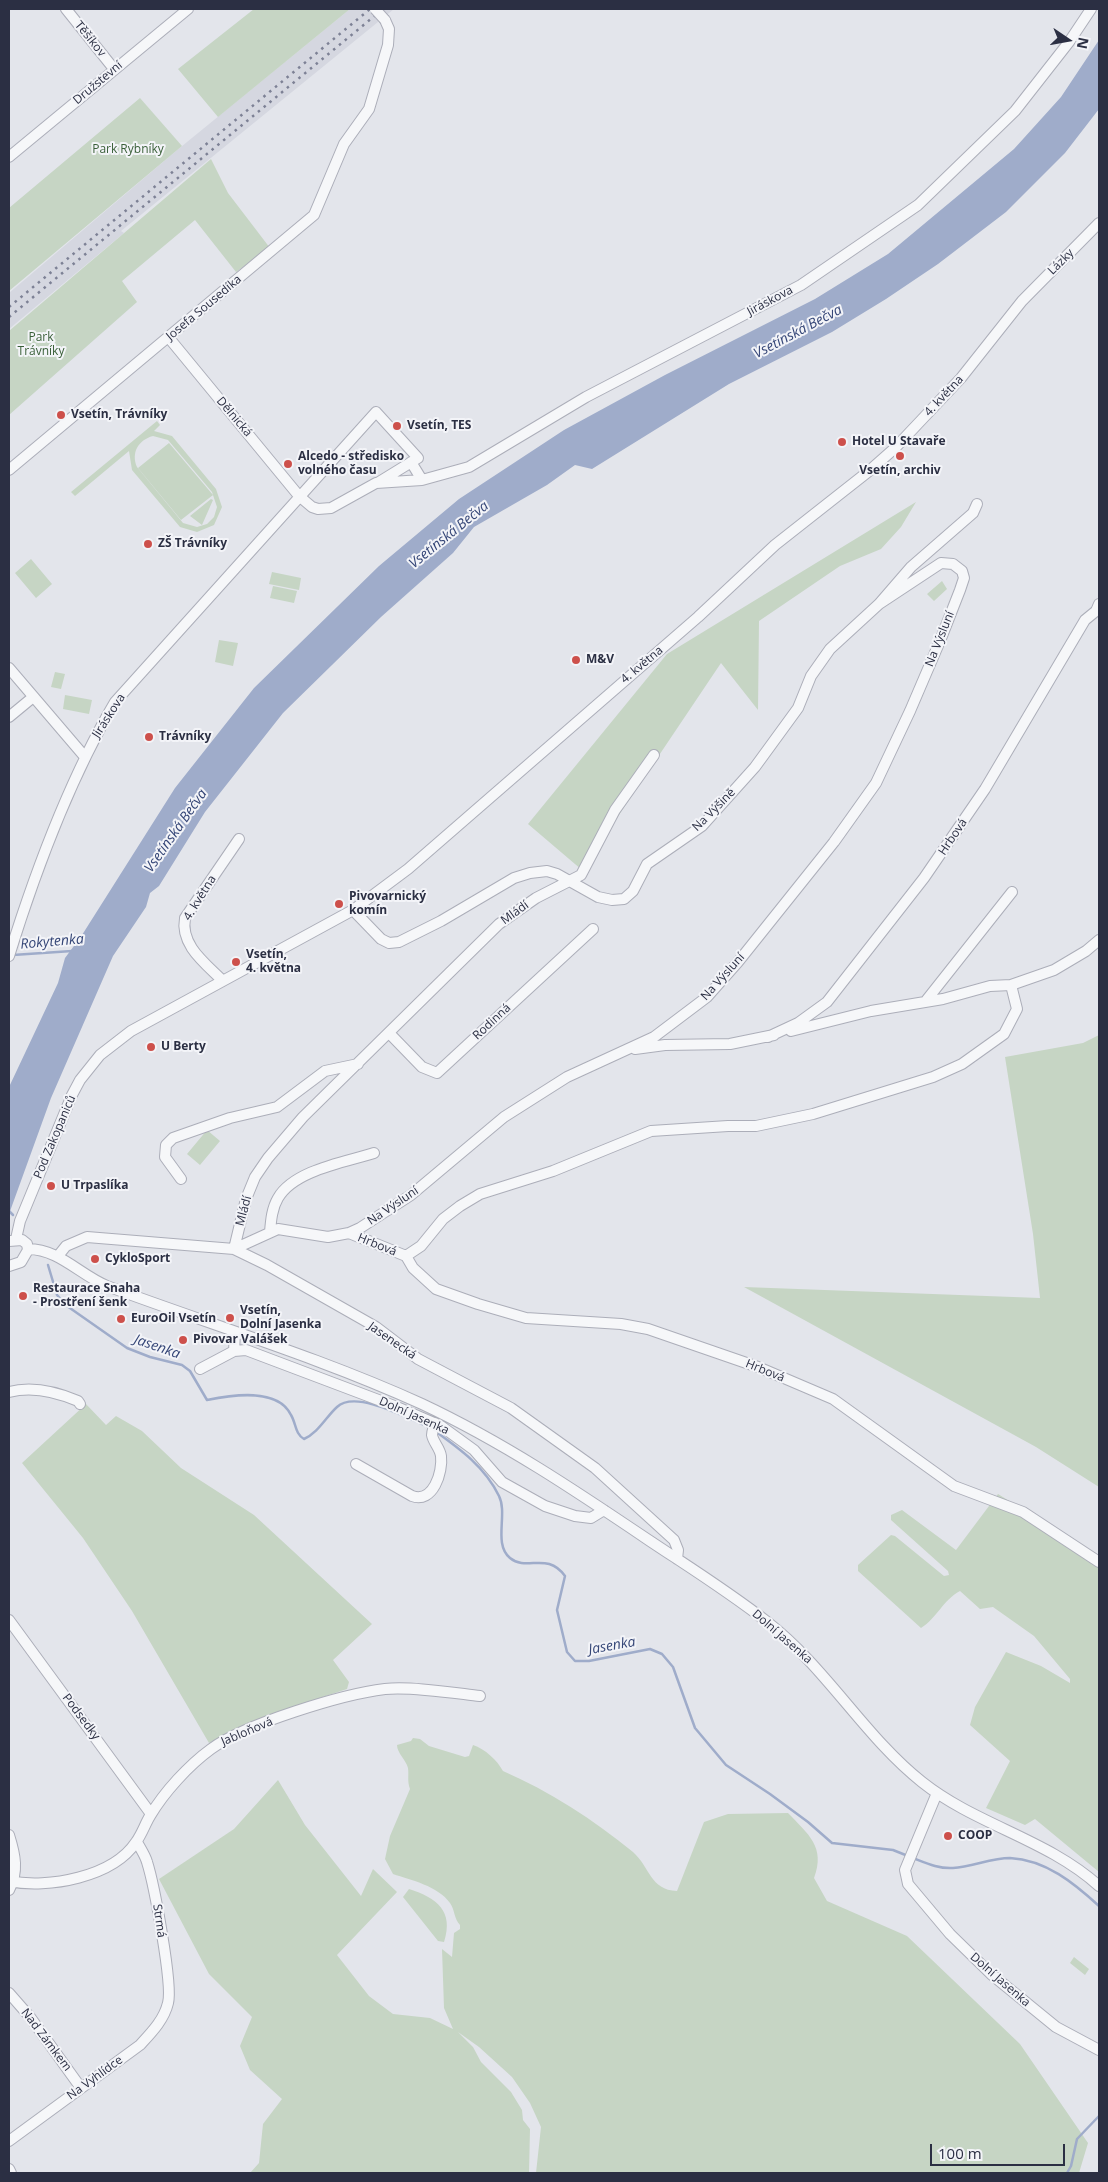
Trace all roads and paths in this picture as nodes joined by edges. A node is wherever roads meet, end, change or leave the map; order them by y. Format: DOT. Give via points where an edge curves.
graph roads {
  1 [pos="66,9"];
  2 [pos="188,9"];
  3 [pos="375,9"];
  4 [pos="1091,9"];
  5 [pos="114,69"];
  6 [pos="10,153"];
  7 [pos="1099,223"];
  8 [pos="1022,301"];
  9 [pos="169,338"];
  10 [pos="411,462"];
  11 [pos="9,470"];
  12 [pos="422,480"];
  13 [pos="376,483"];
  14 [pos="299,496"];
  15 [pos="977,504"];
  16 [pos="879,604"];
  17 [pos="1099,604"];
  18 [pos="9,668"];
  19 [pos="32,698"];
  20 [pos="9,717"];
  21 [pos="654,755"];
  22 [pos="85,757"];
  23 [pos="239,839"];
  24 [pos="571,882"];
  25 [pos="1012,892"];
  26 [pos="353,910"];
  27 [pos="13,924"];
  28 [pos="593,929"];
  29 [pos="1099,940"];
  30 [pos="10,953"];
  31 [pos="222,980"];
  32 [pos="1011,985"];
  33 [pos="925,1002"];
  34 [pos="390,1034"];
  35 [pos="768,1037"];
  36 [pos="110,1046"];
  37 [pos="632,1049"];
  38 [pos="358,1064"];
  39 [pos="374,1153"];
  40 [pos="181,1179"];
  41 [pos="270,1232"];
  42 [pos="349,1233"];
  43 [pos="12,1240"];
  44 [pos="28,1249"];
  45 [pos="234,1249"];
  46 [pos="58,1256"];
  47 [pos="406,1256"];
  48 [pos="9,1266"];
  49 [pos="235,1333"];
  50 [pos="234,1351"];
  51 [pos="200,1368"];
  52 [pos="9,1392"];
  53 [pos="80,1404"];
  54 [pos="434,1427"];
  55 [pos="356,1464"];
  56 [pos="604,1510"];
  57 [pos="677,1559"];
  58 [pos="1099,1562"];
  59 [pos="9,1620"];
  60 [pos="480,1696"];
  61 [pos="937,1793"];
  62 [pos="151,1814"];
  63 [pos="9,1835"];
  64 [pos="137,1842"];
  65 [pos="10,1884"];
  66 [pos="1099,1886"];
  67 [pos="9,1993"];
  68 [pos="168,2003"];
  69 [pos="1099,2050"];
  70 [pos="82,2088"];
  71 [pos="9,2141"];
  72 [pos="9,2169"];
  73 [pos="11,2173"];
  1 -- 5 [label="street, Těšíkov"];
  2 -- 5 [label="street, Družstevní"];
  3 -- 9 [label="street, Josefa Sousedíka, bridge" via="389,29 376,89 363,117 344,144 314,216"];
  4 -- 12 [label="street, Jiráskova" via="1015,111 918,205 801,285 586,397 469,467"];
  5 -- 6 [label="street, Družstevní"];
  7 -- 8 [label="street, Lázky"];
  8 -- 26 [label="street, 4. května" via="961,378 875,466 775,545 698,618 408,869"];
  9 -- 11 [label="street, Josefa Sousedíka"];
  9 -- 14 [label="street, Dělnická"];
  10 -- 12 [label="street"];
  10 -- 13 [label="street, Jiráskova"];
  10 -- 14 [label="street, Jiráskova" via="418,458 376,412"];
  12 -- 13 [label="street, Jiráskova"];
  13 -- 14 [label="street, Jiráskova" via="331,508 312,507"];
  14 -- 22 [label="street, Jiráskova" via="115,702"];
  15 -- 16 [label="street, Na Výšině" via="973,513 911,567"];
  16 -- 24 [label="street, Na Výšině" via="819,662 798,708 755,767 702,826 647,864 633,892 624,899 612,900 598,897"];
  16 -- 37 [label="street, Na Výsluní" via="941,563 953,564 962,571 964,578 960,590 910,711 876,783 857,811 707,997 654,1037"];
  17 -- 35 [label="street, Hrbová" via="1085,620 986,788 924,878 827,1002 798,1023"];
  18 -- 19 [label="street"];
  19 -- 20 [label="street"];
  19 -- 22 [label="street"];
  21 -- 24 [label="street, Mládí" via="615,810 581,875"];
  22 -- 27 [label="street, Jiráskova"];
  23 -- 31 [label="street, 4. května" via="185,918 183,926 193,950"];
  24 -- 26 [label="street, Na Výšině" via="547,872 514,878 399,942 389,943 381,939"];
  24 -- 34 [label="street, Mládí" via="536,898 499,924"];
  25 -- 33 [label="street"];
  26 -- 31 [label="street, 4. května"];
  27 -- 30 [label="street, Jiráskova"];
  28 -- 34 [label="street, Rodinná" via="437,1074 422,1067"];
  29 -- 32 [label="street, Hrbová" via="1054,970"];
  31 -- 36 [label="street, 4. května"];
  32 -- 33 [label="street, Hrbová" via="990,986"];
  32 -- 47 [label="street, Hrbová" via="1017,1009 1004,1034 962,1064 933,1077 813,1114 756,1126 651,1130 552,1172 480,1194 443,1219 421,1246"];
  33 -- 35 [label="street, Hrbová" via="871,1011"];
  34 -- 38 [label="street, Mládí"];
  35 -- 37 [label="street, Hrbová" via="730,1044 665,1044"];
  36 -- 43 [label="street, Pod Zakopaniců" via="88,1068 72,1095"];
  37 -- 42 [label="street, Na Výsluní" via="567,1077 504,1117 411,1195"];
  38 -- 40 [label="street" via="325,1071 277,1108 230,1118 173,1138 166,1145 166,1157"];
  38 -- 45 [label="street, Mládí" via="303,1117 255,1177"];
  39 -- 41 [label="street" via="338,1162 289,1186 279,1197 272,1214"];
  41 -- 42 [label="street, Na Výsluní" via="289,1230 328,1237"];
  41 -- 45 [label="street, Na Výsluní"];
  42 -- 47 [label="street, Hrbová"];
  43 -- 44 [label="street" via="25,1241"];
  44 -- 46 [label="street, Dolní Jasenka"];
  44 -- 48 [label="street" via="21,1262"];
  45 -- 46 [label="street, Jasenecká" via="87,1237 66,1246"];
  45 -- 57 [label="street, Jasenecká" via="376,1327 418,1359 518,1413 596,1468 624,1493 677,1543"];
  46 -- 49 [label="street, Dolní Jasenka" via="92,1280"];
  47 -- 58 [label="street, Hrbová" via="413,1268 436,1289 478,1304 526,1318 621,1324 648,1329 758,1367 834,1399 954,1486 1023,1512"];
  49 -- 50 [label="street"];
  49 -- 56 [label="street, Dolní Jasenka" via="362,1380 444,1415 524,1457"];
  50 -- 51 [label="street"];
  50 -- 54 [label="street, Dolní Jasenka" via="255,1354"];
  52 -- 53 [label="street" via="19,1389 46,1392 66,1396"];
  54 -- 55 [label="street, Dolní Jasenka" via="441,1454 440,1471 435,1486 422,1498 412,1496"];
  54 -- 56 [label="street, Dolní Jasenka" via="468,1445 502,1482 530,1499 584,1517 594,1517"];
  56 -- 57 [label="street, Dolní Jasenka"];
  57 -- 61 [label="street, Dolní Jasenka" via="758,1614 795,1646 901,1763"];
  59 -- 62 [label="street, Podsedky"];
  60 -- 62 [label="street, Jabloňová" via="386,1689 349,1696 262,1724 209,1750 180,1778"];
  61 -- 66 [label="street, Dolní Jasenka" via="1052,1853"];
  61 -- 69 [label="street, Dolní Jasenka" via="906,1866 908,1884 950,1934 991,1974 1056,2027"];
  62 -- 64 [label="street, Jabloňová"];
  63 -- 65 [label="street" via="16,1865"];
  64 -- 65 [label="street, Jabloňová" via="111,1867 62,1882"];
  64 -- 68 [label="street, Strmá" via="147,1860 154,1889"];
  67 -- 70 [label="street, Nad Zámkem"];
  68 -- 70 [label="street, Na Vyhlídce" via="157,2026 140,2045"];
  70 -- 71 [label="street, Na Vyhlídce"];
  72 -- 73 [label="street"];
}
